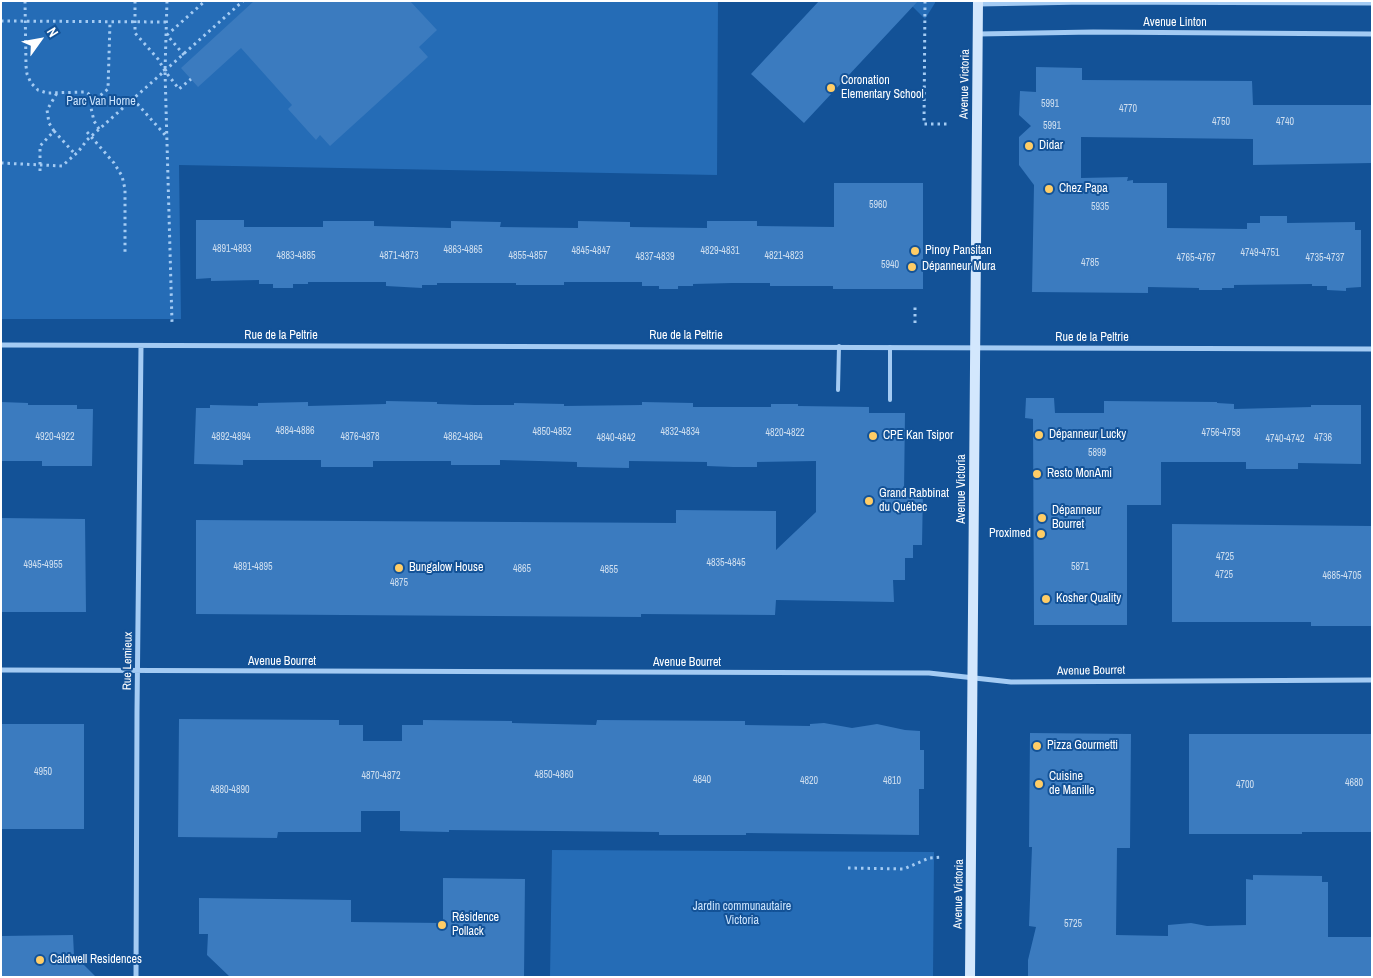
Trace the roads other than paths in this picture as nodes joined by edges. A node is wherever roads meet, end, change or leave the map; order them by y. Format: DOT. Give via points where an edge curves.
graph roads {
  1 [pos="978,3"];
  2 [pos="1372,3"];
  3 [pos="978,34"];
  4 [pos="1372,34"];
  5 [pos="1,345"];
  6 [pos="141,346"];
  7 [pos="839,346"];
  8 [pos="890,347"];
  9 [pos="975,348"];
  10 [pos="1372,349"];
  11 [pos="838,390"];
  12 [pos="890,400"];
  13 [pos="1,670"];
  14 [pos="137,670"];
  15 [pos="973,678"];
  16 [pos="1372,680"];
  17 [pos="136,977"];
  18 [pos="970,977"];
  1 -- 2 [label="street, Avenue Linton"];
  1 -- 3 [label="street, Avenue Victoria"];
  3 -- 4 [label="street, Avenue Linton"];
  3 -- 9 [label="street, Avenue Victoria"];
  5 -- 6 [label="street, Rue de la Peltrie"];
  6 -- 7 [label="street, Rue de la Peltrie"];
  6 -- 14 [label="street, Rue Lemieux"];
  7 -- 8 [label="street, Rue de la Peltrie"];
  7 -- 11 [label="lane"];
  8 -- 9 [label="street, Rue de la Peltrie"];
  8 -- 12 [label="lane"];
  9 -- 10 [label="street, Rue de la Peltrie"];
  9 -- 15 [label="street, Avenue Victoria"];
  13 -- 14 [label="street, Avenue Bourret"];
  14 -- 15 [label="street, Avenue Bourret" via="929,674"];
  14 -- 17 [label="street, Rue Lemieux"];
  15 -- 16 [label="street, Avenue Bourret" via="1011,682"];
  15 -- 18 [label="street, Avenue Victoria"];
}
